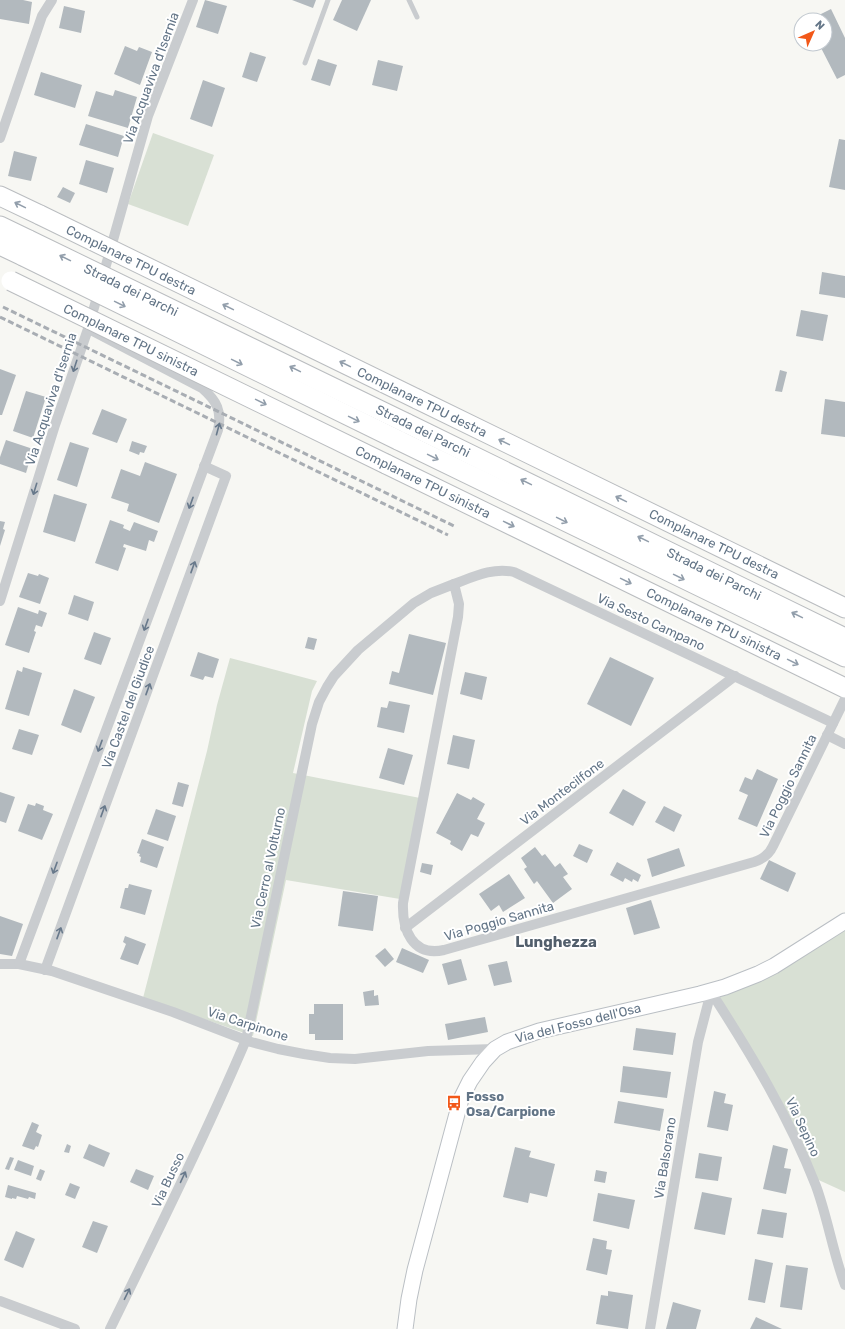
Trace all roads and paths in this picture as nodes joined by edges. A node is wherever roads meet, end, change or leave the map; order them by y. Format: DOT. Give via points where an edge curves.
graph roads {
  1 [pos="52,0"];
  2 [pos="193,0"];
  3 [pos="328,0"];
  4 [pos="409,0"];
  5 [pos="417,17"];
  6 [pos="304,63"];
  7 [pos="0,138"];
  8 [pos="0,196"];
  9 [pos="0,226"];
  10 [pos="0,245"];
  11 [pos="26,248"];
  12 [pos="6,279"];
  13 [pos="88,328"];
  14 [pos="204,466"];
  15 [pos="454,584"];
  16 [pos="0,601"];
  17 [pos="845,608"];
  18 [pos="845,638"];
  19 [pos="845,657"];
  20 [pos="735,676"];
  21 [pos="844,697"];
  22 [pos="833,723"];
  23 [pos="827,735"];
  24 [pos="845,744"];
  25 [pos="845,921"];
  26 [pos="405,928"];
  27 [pos="0,964"];
  28 [pos="20,964"];
  29 [pos="45,970"];
  30 [pos="711,992"];
  31 [pos="246,1040"];
  32 [pos="495,1049"];
  33 [pos="845,1285"];
  34 [pos="0,1301"];
  35 [pos="75,1329"];
  36 [pos="110,1329"];
  37 [pos="405,1329"];
  38 [pos="650,1329"];
  1 -- 7 [label="street" via="42,16"];
  2 -- 13 [label="street, Via Acquaviva d'Isernia" via="148,116"];
  3 -- 6 [label="lane"];
  4 -- 5 [label="lane"];
  17 -- 8 [label="highway, Complanare TPU destra, one-way, bridge"];
  9 -- 11 [label="highway, Strada dei Parchi"];
  10 -- 11 [label="highway, Strada dei Parchi"];
  18 -- 11 [label="highway, Strada dei Parchi, one-way, bridge" via="406,423"];
  11 -- 19 [label="highway, Strada dei Parchi, one-way, bridge" via="398,440"];
  12 -- 21 [label="highway, Complanare TPU sinistra, one-way, bridge" via="386,464"];
  14 -- 13 [label="street, Via Castel del Giudice, one-way" via="220,419 212,397 202,388"];
  13 -- 16 [label="street, Via Acquaviva d'Isernia, one-way"];
  14 -- 28 [label="street, Via Castel del Giudice, one-way"];
  29 -- 14 [label="street, Via Castel del Giudice, one-way" via="226,476"];
  15 -- 20 [label="street, Via Sesto Campano" via="490,572 514,572"];
  15 -- 26 [label="street" via="459,604 458,617 405,890"];
  15 -- 31 [label="street, Via Cerro al Volturno" via="414,603 362,646 334,676 319,702 312,724"];
  20 -- 22 [label="street, Via Sesto Campano"];
  20 -- 26 [label="street, Via Montecilfone"];
  21 -- 22 [label="street, Via Poggio Sannita"];
  22 -- 23 [label="street, Via Poggio Sannita"];
  23 -- 24 [label="street"];
  23 -- 26 [label="street, Via Poggio Sannita" via="772,849 758,861 441,951 418,946"];
  25 -- 30 [label="street, Via del Fosso dell'Osa" via="764,971"];
  27 -- 28 [label="street, Via Carpinone"];
  28 -- 29 [label="street, Via Carpinone"];
  29 -- 31 [label="street, Via Carpinone" via="173,1012"];
  30 -- 32 [label="street, Via del Fosso dell'Osa" via="539,1031 515,1038"];
  30 -- 33 [label="street, Via Sepino" via="763,1076 802,1152 824,1211"];
  30 -- 38 [label="street, Via Balsorano" via="698,1042"];
  31 -- 32 [label="street, Via Carpinone" via="286,1051 347,1059 428,1051"];
  36 -- 31 [label="street, Via Busso, one-way"];
  32 -- 37 [label="street, Via del Fosso dell'Osa" via="474,1074 461,1099 415,1270"];
  34 -- 35 [label="street"];
}
